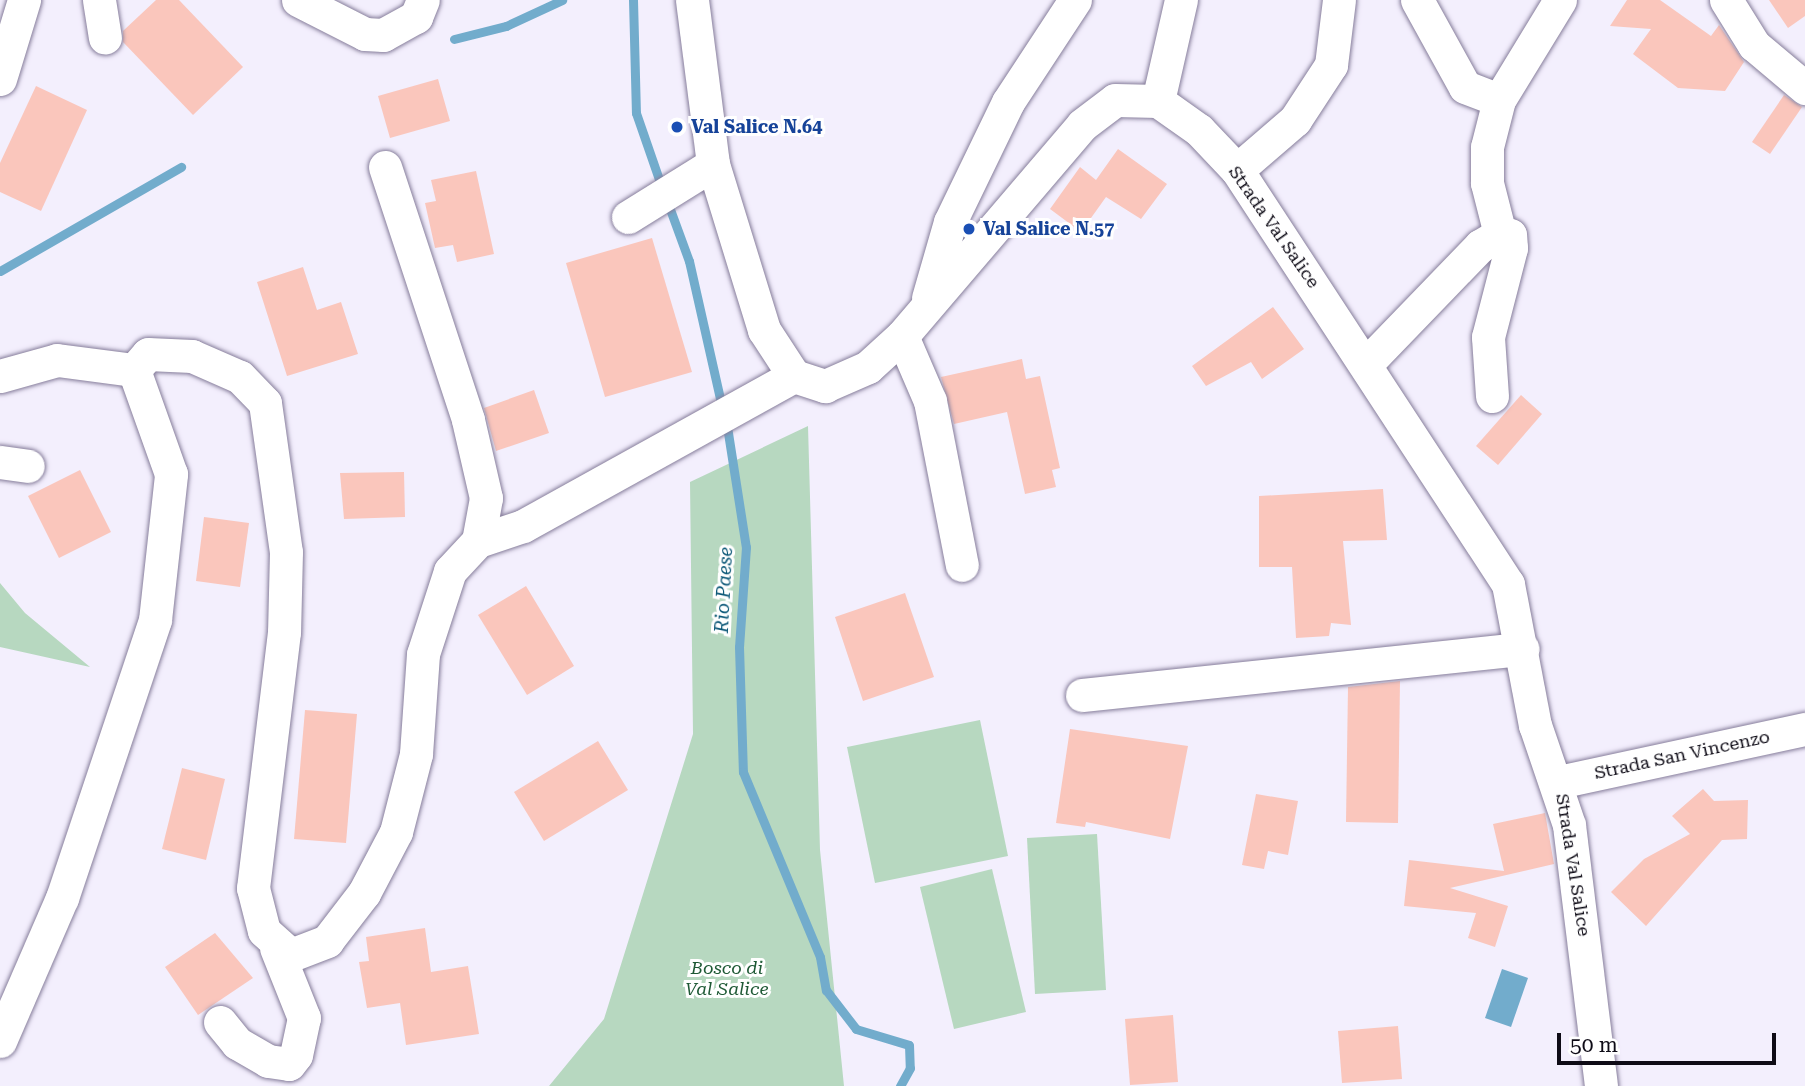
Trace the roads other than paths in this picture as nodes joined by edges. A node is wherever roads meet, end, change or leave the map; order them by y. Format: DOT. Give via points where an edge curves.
graph roads {
  1 [pos="24,0"];
  2 [pos="99,0"];
  3 [pos="298,0"];
  4 [pos="423,0"];
  5 [pos="692,0"];
  6 [pos="1075,0"];
  7 [pos="1181,0"];
  8 [pos="1339,0"];
  9 [pos="1417,0"];
  10 [pos="1560,0"];
  11 [pos="1726,0"];
  12 [pos="105,38"];
  13 [pos="0,79"];
  14 [pos="1805,88"];
  15 [pos="1499,100"];
  16 [pos="1158,101"];
  17 [pos="713,164"];
  18 [pos="385,167"];
  19 [pos="1237,170"];
  20 [pos="650,203"];
  21 [pos="1500,234"];
  22 [pos="926,307"];
  23 [pos="902,336"];
  24 [pos="1367,363"];
  25 [pos="134,370"];
  26 [pos="0,376"];
  27 [pos="794,376"];
  28 [pos="1492,396"];
  29 [pos="478,541"];
  30 [pos="962,565"];
  31 [pos="1523,649"];
  32 [pos="1082,695"];
  33 [pos="1805,729"];
  34 [pos="1559,782"];
  35 [pos="276,948"];
  36 [pos="220,1022"];
  37 [pos="0,1041"];
  38 [pos="1601,1086"];
  1 -- 13 [label="street"];
  2 -- 12 [label="street"];
  3 -- 4 [label="street" via="365,34 383,35 416,17"];
  5 -- 17 [label="street"];
  6 -- 22 [label="street" via="1008,102 961,199"];
  7 -- 16 [label="street"];
  8 -- 19 [label="street" via="1331,65 1296,120"];
  9 -- 15 [label="street" via="1465,87"];
  10 -- 15 [label="street"];
  11 -- 14 [label="street" via="1754,45"];
  15 -- 21 [label="street" via="1487,147 1487,183"];
  16 -- 19 [label="street, Strada Val Salice" via="1199,130"];
  16 -- 22 [label="street" via="1115,100 1082,125"];
  17 -- 20 [label="street"];
  17 -- 27 [label="street" via="764,330"];
  18 -- 29 [label="street" via="471,433 486,498"];
  19 -- 24 [label="street, Strada Val Salice"];
  21 -- 24 [label="street" via="1480,246"];
  21 -- 28 [label="street" via="1510,235 1511,248 1488,337"];
  22 -- 23 [label="street"];
  23 -- 27 [label="street" via="867,368 825,386"];
  23 -- 30 [label="street" via="930,401"];
  24 -- 31 [label="street, Strada Val Salice" via="1508,584"];
  25 -- 26 [label="street" via="57,360"];
  25 -- 35 [label="street" via="148,354 192,356 240,377 265,403 286,552 284,632 253,888 258,918"];
  25 -- 37 [label="street" via="171,474 155,620 62,898"];
  27 -- 29 [label="street" via="523,526"];
  29 -- 35 [label="street" via="450,572 430,621 416,754 396,832 363,893 327,941 302,955"];
  31 -- 32 [label="street"];
  31 -- 34 [label="street, Strada Val Salice" via="1535,726"];
  33 -- 34 [label="street, Strada San Vincenzo"];
  34 -- 38 [label="street, Strada Val Salice" via="1580,894"];
  35 -- 36 [label="street" via="304,1018 296,1055 289,1064 268,1061 237,1043"];
}
